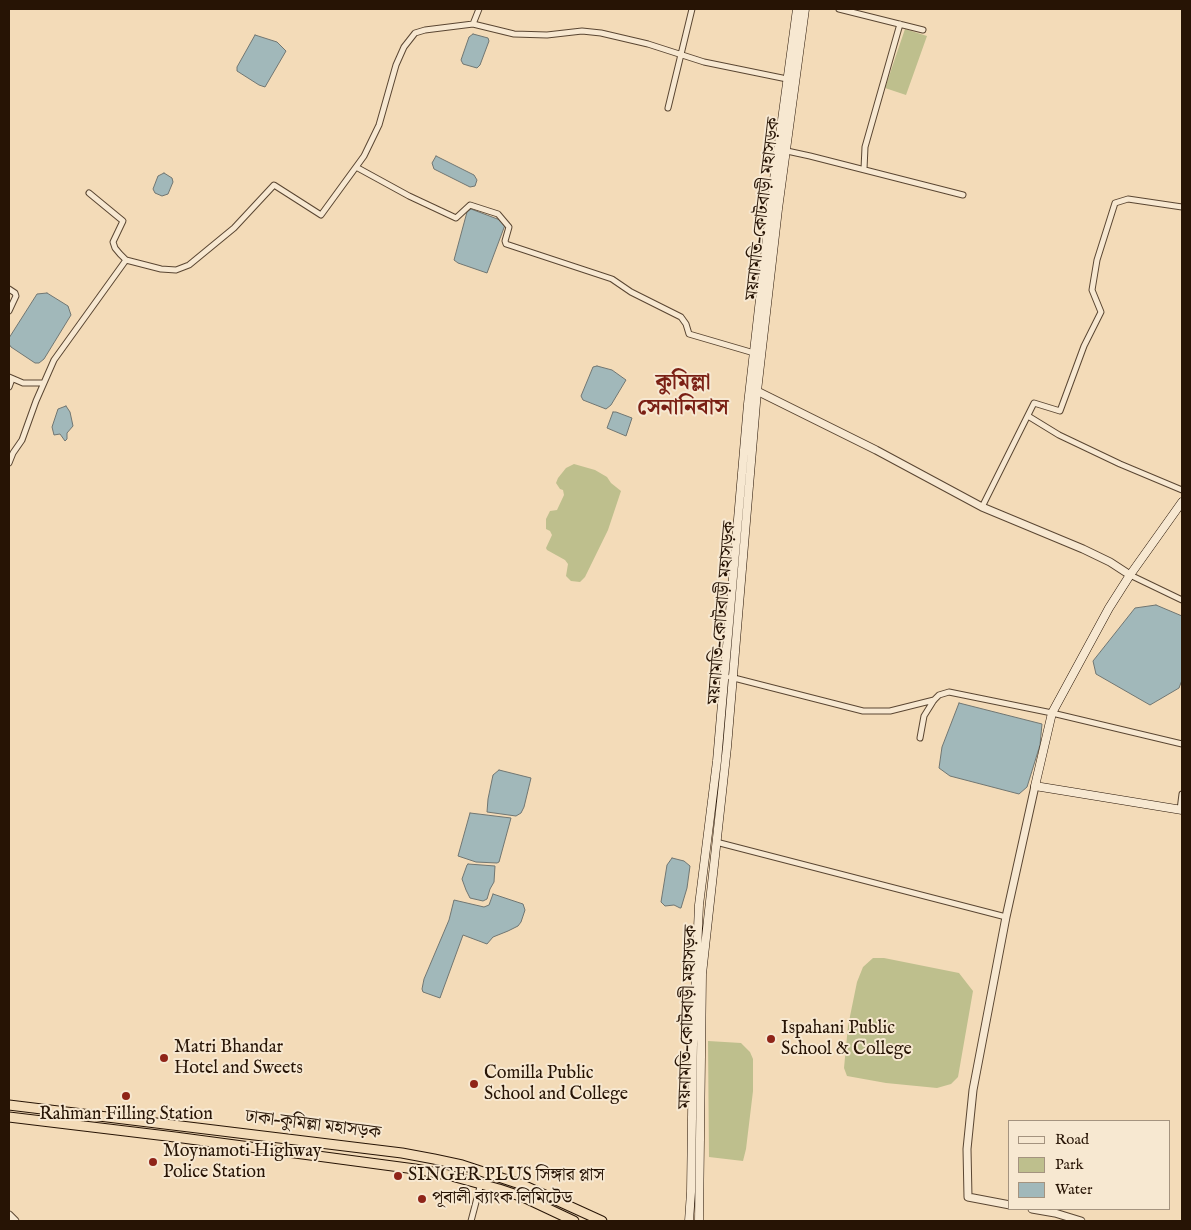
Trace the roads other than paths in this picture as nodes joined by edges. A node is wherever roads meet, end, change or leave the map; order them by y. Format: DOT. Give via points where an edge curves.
graph roads {
  1 [pos="479,9"];
  2 [pos="692,9"];
  3 [pos="796,9"];
  4 [pos="805,9"];
  5 [pos="839,9"];
  6 [pos="473,24"];
  7 [pos="900,24"];
  8 [pos="923,30"];
  9 [pos="682,55"];
  10 [pos="788,78"];
  11 [pos="668,108"];
  12 [pos="787,151"];
  13 [pos="356,167"];
  14 [pos="864,170"];
  15 [pos="89,193"];
  16 [pos="963,195"];
  17 [pos="1182,207"];
  18 [pos="126,260"];
  19 [pos="9,289"];
  20 [pos="9,311"];
  21 [pos="754,353"];
  22 [pos="10,378"];
  23 [pos="43,383"];
  24 [pos="9,388"];
  25 [pos="753,390"];
  26 [pos="1028,416"];
  27 [pos="11,452"];
  28 [pos="9,463"];
  29 [pos="1182,490"];
  30 [pos="1182,502"];
  31 [pos="982,507"];
  32 [pos="1130,575"];
  33 [pos="1182,600"];
  34 [pos="728,677"];
  35 [pos="934,700"];
  36 [pos="1052,713"];
  37 [pos="920,738"];
  38 [pos="1182,744"];
  39 [pos="1036,786"];
  40 [pos="1182,794"];
  41 [pos="1181,810"];
  42 [pos="716,842"];
  43 [pos="1006,917"];
  44 [pos="699,974"];
  45 [pos="9,1104"];
  46 [pos="9,1117"];
  47 [pos="481,1184"];
  48 [pos="1008,1204"];
  49 [pos="1038,1210"];
  50 [pos="9,1215"];
  51 [pos="15,1221"];
  52 [pos="471,1221"];
  53 [pos="574,1221"];
  54 [pos="602,1221"];
  55 [pos="689,1221"];
  56 [pos="698,1221"];
  57 [pos="1081,1221"];
  1 -- 6 [label="street"];
  2 -- 9 [label="street"];
  3 -- 10 [label="main road, ময়নামতি–কোটবাড়ী মহাসড়ক"];
  4 -- 12 [label="main road, ময়নামতি–কোটবাড়ী মহাসড়ক"];
  5 -- 7 [label="street"];
  6 -- 9 [label="street" via="514,34 601,33"];
  6 -- 13 [label="street" via="425,30 415,33 409,40 396,65 379,125"];
  7 -- 8 [label="street"];
  7 -- 14 [label="street" via="865,147"];
  9 -- 10 [label="street"];
  9 -- 11 [label="street"];
  10 -- 21 [label="main road, ময়নামতি–কোটবাড়ী মহাসড়ক"];
  12 -- 14 [label="street"];
  12 -- 25 [label="main road, ময়নামতি–কোটবাড়ী মহাসড়ক"];
  13 -- 18 [label="street" via="321,215 274,185 234,228 189,265 176,270 161,269"];
  13 -- 21 [label="street" via="456,218 470,205 498,214 509,226 506,244 612,279 681,317 688,334"];
  14 -- 16 [label="street"];
  15 -- 18 [label="street" via="123,221 113,242"];
  17 -- 26 [label="street" via="1128,200 1114,203 1092,290 1100,312 1060,410 1034,403"];
  18 -- 23 [label="street" via="54,360"];
  19 -- 20 [label="street" via="16,296"];
  21 -- 25 [label="main road, ময়নামতি–কোটবাড়ী মহাসড়ক"];
  22 -- 23 [label="street" via="24,383"];
  22 -- 24 [label="street"];
  23 -- 27 [label="street" via="22,440"];
  25 -- 31 [label="street" via="876,450"];
  25 -- 34 [label="main road, ময়নামতি–কোটবাড়ী মহাসড়ক"];
  26 -- 29 [label="street" via="1120,464"];
  26 -- 31 [label="street"];
  27 -- 28 [label="street"];
  30 -- 32 [label="main road"];
  31 -- 32 [label="street" via="1084,549"];
  32 -- 33 [label="street"];
  32 -- 36 [label="main road"];
  34 -- 35 [label="street" via="863,711 890,711"];
  34 -- 42 [label="main road, ময়নামতি–কোটবাড়ী মহাসড়ক" via="727,747"];
  34 -- 44 [label="main road, ময়নামতি–কোটবাড়ী মহাসড়ক" via="699,905"];
  35 -- 36 [label="street" via="949,692"];
  35 -- 37 [label="street" via="924,716"];
  36 -- 38 [label="street"];
  36 -- 39 [label="main road"];
  39 -- 41 [label="main road"];
  39 -- 43 [label="street"];
  40 -- 41 [label="street"];
  42 -- 43 [label="street"];
  42 -- 44 [label="main road, ময়নামতি–কোটবাড়ী মহাসড়ক"];
  43 -- 48 [label="street" via="973,1090 967,1149 968,1197"];
  44 -- 55 [label="main road, ময়নামতি–কোটবাড়ী মহাসড়ক"];
  44 -- 56 [label="main road, ময়নামতি–কোটবাড়ী মহাসড়ক"];
  45 -- 54 [label="highway, ঢাকা–কুমিল্লা মহাসড়ক" via="434,1159 523,1185"];
  46 -- 47 [label="highway, ঢাকা–কুমিল্লা মহাসড়ক" via="415,1169"];
  47 -- 52 [label="street"];
  47 -- 53 [label="highway, ঢাকা–কুমিল্লা মহাসড়ক" via="523,1197"];
  49 -- 57 [label="street"];
  50 -- 51 [label="street"];
}
